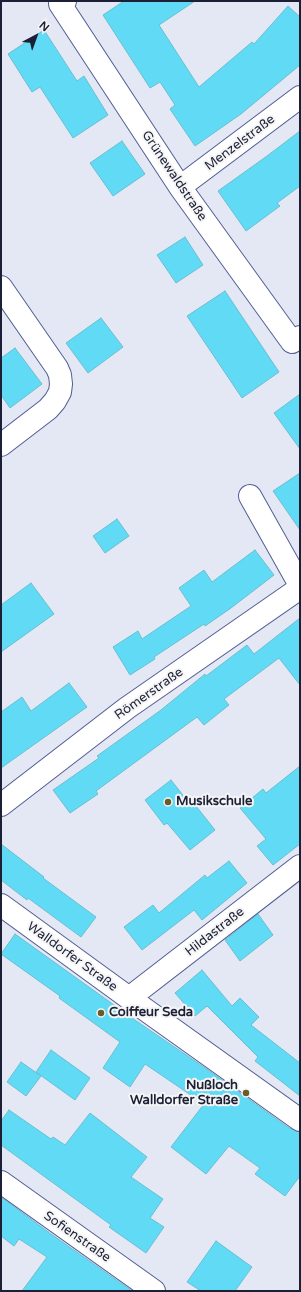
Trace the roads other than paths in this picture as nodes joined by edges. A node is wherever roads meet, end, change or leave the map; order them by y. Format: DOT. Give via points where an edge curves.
graph roads {
  1 [pos="65,1"];
  2 [pos="300,98"];
  3 [pos="180,187"];
  4 [pos="1,287"];
  5 [pos="300,337"];
  6 [pos="1,445"];
  7 [pos="250,496"];
  8 [pos="300,586"];
  9 [pos="1,805"];
  10 [pos="300,866"];
  11 [pos="1,905"];
  12 [pos="129,998"];
  13 [pos="300,1120"];
  14 [pos="1,1182"];
  15 [pos="154,1291"];
  1 -- 3 [label="street, Grünewaldstraße" via="60,4"];
  2 -- 3 [label="street, Menzelstraße"];
  3 -- 5 [label="street, Grünewaldstraße" via="292,342"];
  4 -- 6 [label="street" via="57,368 60,375 60,392 48,409"];
  7 -- 8 [label="street"];
  8 -- 9 [label="street, Römerstraße" via="127,708"];
  10 -- 12 [label="street, Hildastraße"];
  11 -- 12 [label="street, Walldorfer Straße"];
  12 -- 13 [label="street, Walldorfer Straße"];
  14 -- 15 [label="street, Sofienstraße"];
}
